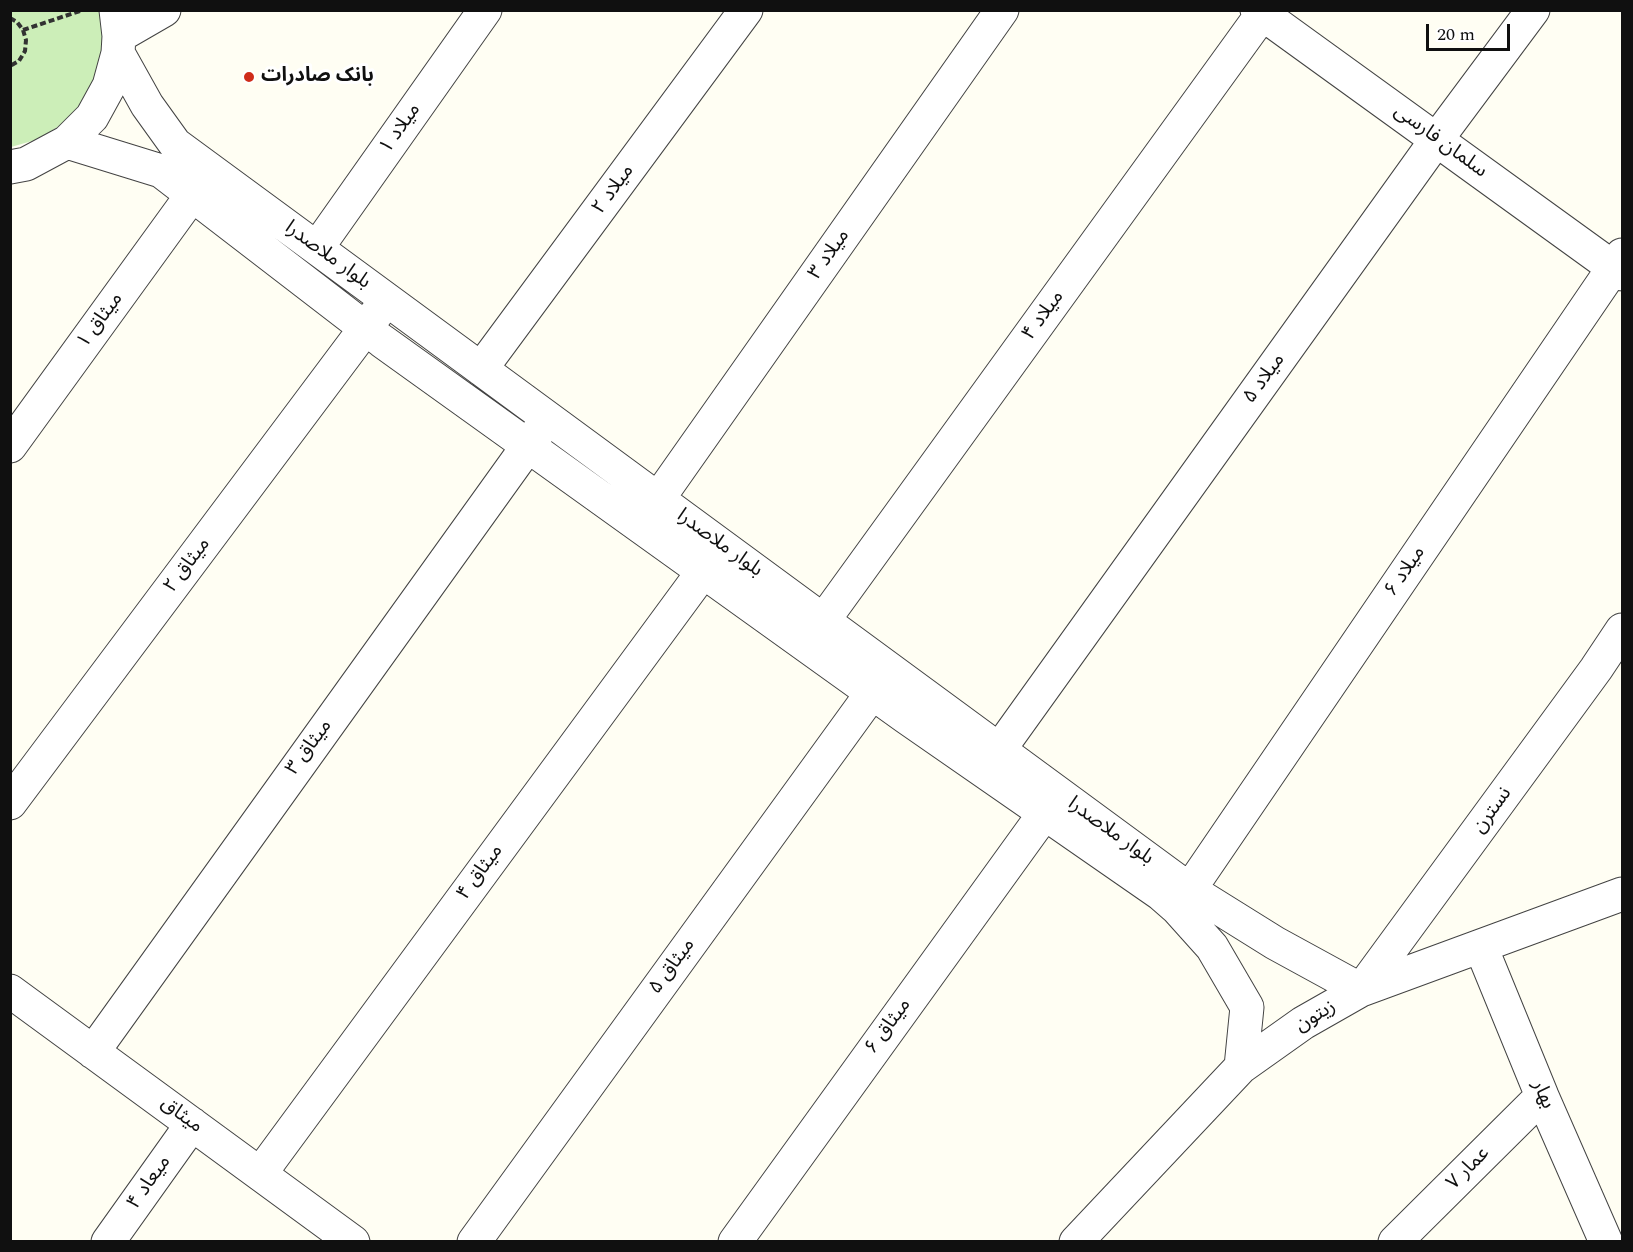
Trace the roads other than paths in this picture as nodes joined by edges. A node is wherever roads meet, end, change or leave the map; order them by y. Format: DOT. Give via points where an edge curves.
graph roads {
  1 [pos="164,10"];
  2 [pos="485,10"];
  3 [pos="746,10"];
  4 [pos="1002,10"];
  5 [pos="1533,10"];
  6 [pos="1262,12"];
  7 [pos="118,33"];
  8 [pos="1437,139"];
  9 [pos="68,142"];
  10 [pos="170,159"];
  11 [pos="10,167"];
  12 [pos="192,195"];
  13 [pos="317,248"];
  14 [pos="1620,265"];
  15 [pos="387,299"];
  16 [pos="365,328"];
  17 [pos="482,369"];
  18 [pos="548,418"];
  19 [pos="527,445"];
  20 [pos="10,446"];
  21 [pos="658,499"];
  22 [pos="712,559"];
  23 [pos="823,621"];
  24 [pos="1623,630"];
  25 [pos="880,681"];
  26 [pos="999,750"];
  27 [pos="10,803"];
  28 [pos="1051,803"];
  29 [pos="1623,894"];
  30 [pos="1184,899"];
  31 [pos="1481,947"];
  32 [pos="1361,990"];
  33 [pos="14,1001"];
  34 [pos="93,1052"];
  35 [pos="1241,1067"];
  36 [pos="1542,1096"];
  37 [pos="192,1124"];
  38 [pos="260,1174"];
  39 [pos="108,1242"];
  40 [pos="352,1242"];
  41 [pos="474,1242"];
  42 [pos="735,1242"];
  43 [pos="1076,1242"];
  44 [pos="1395,1242"];
  45 [pos="1606,1242"];
  1 -- 7 [label="street"];
  2 -- 13 [label="street, میلاد ۱"];
  3 -- 17 [label="street, میلاد ۲"];
  4 -- 21 [label="street, میلاد ۳"];
  5 -- 8 [label="street, میلاد ۵"];
  6 -- 8 [label="street, سلمان فارسی"];
  6 -- 23 [label="street, میلاد ۴"];
  7 -- 9 [label="street" via="109,86 92,117"];
  7 -- 10 [label="street, بلوار ملاصدرا" via="147,105 175,144"];
  8 -- 14 [label="street, سلمان فارسی"];
  8 -- 26 [label="street, میلاد ۵"];
  9 -- 10 [label="street, بلوار ملاصدرا"];
  9 -- 11 [label="street" via="26,164"];
  10 -- 12 [label="street, بلوار ملاصدرا"];
  10 -- 13 [label="street, بلوار ملاصدرا"];
  12 -- 16 [label="street, بلوار ملاصدرا"];
  12 -- 20 [label="street, میثاق ۱"];
  13 -- 15 [label="street, بلوار ملاصدرا"];
  14 -- 30 [label="street, میلاد ۶"];
  15 -- 16 [label="street, میثاق ۲"];
  15 -- 17 [label="street, بلوار ملاصدرا"];
  16 -- 19 [label="street, بلوار ملاصدرا"];
  16 -- 27 [label="street, میثاق ۲"];
  17 -- 18 [label="street, بلوار ملاصدرا"];
  18 -- 19 [label="street, میثاق ۳"];
  18 -- 21 [label="street, بلوار ملاصدرا"];
  19 -- 22 [label="street, بلوار ملاصدرا"];
  19 -- 34 [label="street, میثاق ۳"];
  21 -- 22 [label="street, بلوار ملاصدرا"];
  22 -- 23 [label="street, بلوار ملاصدرا"];
  22 -- 25 [label="street, بلوار ملاصدرا"];
  22 -- 38 [label="street, میثاق ۴"];
  23 -- 25 [label="street, بلوار ملاصدرا"];
  24 -- 32 [label="street, نسترن"];
  25 -- 26 [label="street, بلوار ملاصدرا"];
  25 -- 28 [label="street, بلوار ملاصدرا"];
  25 -- 41 [label="street, میثاق ۵"];
  26 -- 28 [label="street, بلوار ملاصدرا"];
  28 -- 30 [label="street, بلوار ملاصدرا" via="1161,894"];
  28 -- 42 [label="street, میثاق ۶"];
  29 -- 31 [label="street, زیتون"];
  30 -- 32 [label="street, بلوار ملاصدرا"];
  30 -- 35 [label="street, بلوار ملاصدرا" via="1247,1007"];
  31 -- 32 [label="street, زیتون"];
  31 -- 36 [label="street, بهار"];
  32 -- 35 [label="street, زیتون" via="1304,1023"];
  33 -- 34 [label="street, میثاق"];
  34 -- 37 [label="street, میثاق"];
  35 -- 43 [label="street, زیتون"];
  36 -- 44 [label="street, عمار ۷"];
  36 -- 45 [label="street, بهار"];
  37 -- 38 [label="street, میثاق"];
  37 -- 39 [label="street, میعاد ۴"];
  38 -- 40 [label="street, میثاق"];
}
